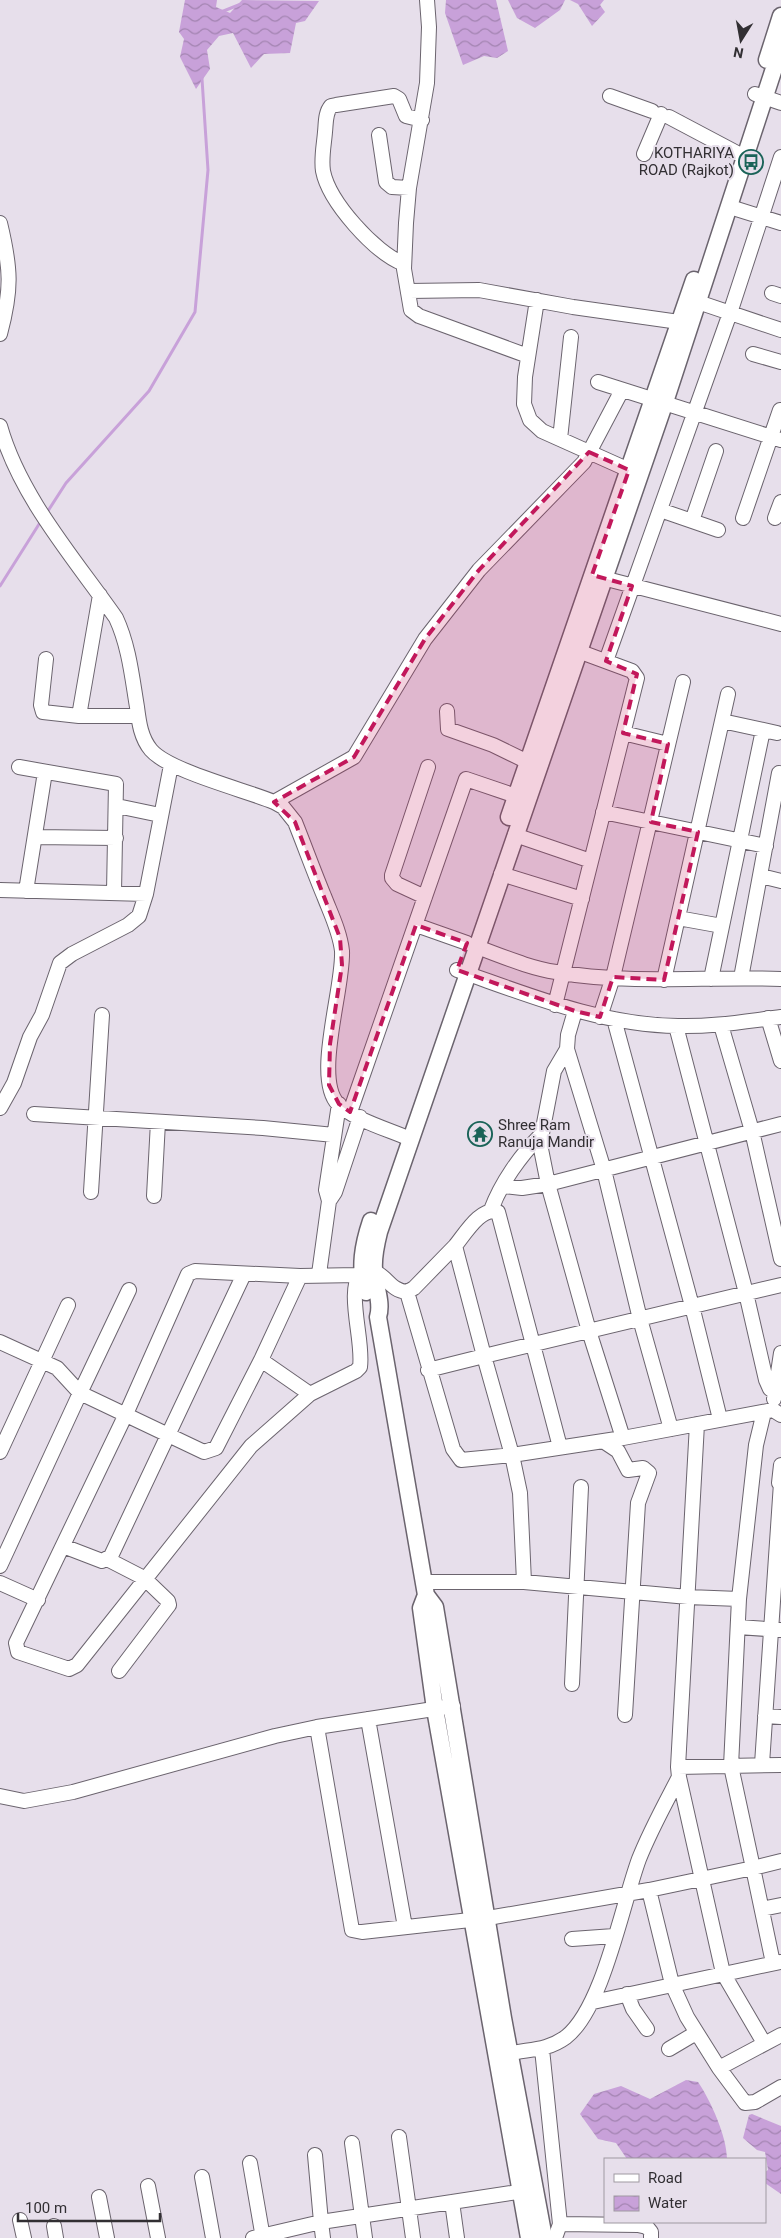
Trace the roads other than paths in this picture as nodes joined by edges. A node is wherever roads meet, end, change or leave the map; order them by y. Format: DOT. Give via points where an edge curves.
graph roads {
  1 [pos="427,0"];
  2 [pos="780,21"];
  3 [pos="781,47"];
  4 [pos="610,96"];
  5 [pos="760,96"];
  6 [pos="781,103"];
  7 [pos="661,114"];
  8 [pos="422,120"];
  9 [pos="379,135"];
  10 [pos="737,153"];
  11 [pos="644,154"];
  12 [pos="781,157"];
  13 [pos="409,188"];
  14 [pos="730,206"];
  15 [pos="763,217"];
  16 [pos="0,223"];
  17 [pos="781,223"];
  18 [pos="404,264"];
  19 [pos="410,291"];
  20 [pos="537,300"];
  21 [pos="693,300"];
  22 [pos="730,313"];
  23 [pos="679,322"];
  24 [pos="781,330"];
  25 [pos="0,334"];
  26 [pos="571,337"];
  27 [pos="753,354"];
  28 [pos="528,356"];
  29 [pos="781,362"];
  30 [pos="598,382"];
  31 [pos="622,390"];
  32 [pos="659,400"];
  33 [pos="780,410"];
  34 [pos="695,412"];
  35 [pos="0,426"];
  36 [pos="776,438"];
  37 [pos="560,439"];
  38 [pos="716,450"];
  39 [pos="589,452"];
  40 [pos="629,470"];
  41 [pos="781,502"];
  42 [pos="660,510"];
  43 [pos="744,518"];
  44 [pos="776,518"];
  45 [pos="692,521"];
  46 [pos="718,530"];
  47 [pos="598,577"];
  48 [pos="632,586"];
  49 [pos="100,595"];
  50 [pos="781,624"];
  51 [pos="578,651"];
  52 [pos="46,660"];
  53 [pos="606,661"];
  54 [pos="683,682"];
  55 [pos="728,694"];
  56 [pos="447,711"];
  57 [pos="79,716"];
  58 [pos="138,716"];
  59 [pos="722,721"];
  60 [pos="545,728"];
  61 [pos="763,730"];
  62 [pos="624,733"];
  63 [pos="777,733"];
  64 [pos="668,744"];
  65 [pos="528,762"];
  66 [pos="171,765"];
  67 [pos="19,767"];
  68 [pos="428,767"];
  69 [pos="44,772"];
  70 [pos="779,773"];
  71 [pos="516,796"];
  72 [pos="274,802"];
  73 [pos="117,806"];
  74 [pos="603,812"];
  75 [pos="160,815"];
  76 [pos="651,822"];
  77 [pos="698,832"];
  78 [pos="515,835"];
  79 [pos="35,836"];
  80 [pos="116,838"];
  81 [pos="739,840"];
  82 [pos="766,846"];
  83 [pos="591,861"];
  84 [pos="502,874"];
  85 [pos="761,876"];
  86 [pos="781,881"];
  87 [pos="0,890"];
  88 [pos="26,891"];
  89 [pos="114,892"];
  90 [pos="146,894"];
  91 [pos="426,897"];
  92 [pos="582,899"];
  93 [pos="678,918"];
  94 [pos="416,925"];
  95 [pos="722,926"];
  96 [pos="472,945"];
  97 [pos="462,972"];
  98 [pos="564,973"];
  99 [pos="613,977"];
  100 [pos="741,978"];
  101 [pos="711,979"];
  102 [pos="781,979"];
  103 [pos="664,980"];
  104 [pos="556,1006"];
  105 [pos="575,1012"];
  106 [pos="102,1015"];
  107 [pos="600,1016"];
  108 [pos="775,1018"];
  109 [pos="614,1019"];
  110 [pos="721,1025"];
  111 [pos="676,1026"];
  112 [pos="568,1049"];
  113 [pos="781,1061"];
  114 [pos="0,1108"];
  115 [pos="350,1111"];
  116 [pos="34,1114"];
  117 [pos="95,1118"];
  118 [pos="158,1122"];
  119 [pos="781,1124"];
  120 [pos="752,1132"];
  121 [pos="334,1135"];
  122 [pos="540,1136"];
  123 [pos="406,1137"];
  124 [pos="707,1143"];
  125 [pos="653,1157"];
  126 [pos="604,1170"];
  127 [pos="548,1184"];
  128 [pos="503,1186"];
  129 [pos="91,1192"];
  130 [pos="154,1196"];
  131 [pos="329,1201"];
  132 [pos="492,1210"];
  133 [pos="455,1246"];
  134 [pos="781,1259"];
  135 [pos="365,1272"];
  136 [pos="244,1274"];
  137 [pos="319,1274"];
  138 [pos="300,1276"];
  139 [pos="781,1285"];
  140 [pos="129,1290"];
  141 [pos="407,1292"];
  142 [pos="746,1293"];
  143 [pos="68,1305"];
  144 [pos="692,1306"];
  145 [pos="640,1319"];
  146 [pos="589,1331"];
  147 [pos="0,1342"];
  148 [pos="534,1343"];
  149 [pos="781,1353"];
  150 [pos="484,1356"];
  151 [pos="261,1360"];
  152 [pos="43,1362"];
  153 [pos="428,1370"];
  154 [pos="779,1375"];
  155 [pos="775,1392"];
  156 [pos="80,1393"];
  157 [pos="310,1394"];
  158 [pos="773,1412"];
  159 [pos="126,1414"];
  160 [pos="720,1419"];
  161 [pos="696,1424"];
  162 [pos="671,1429"];
  163 [pos="169,1435"];
  164 [pos="623,1438"];
  165 [pos="603,1441"];
  166 [pos="560,1447"];
  167 [pos="0,1452"];
  168 [pos="512,1455"];
  169 [pos="781,1465"];
  170 [pos="780,1483"];
  171 [pos="580,1486"];
  172 [pos="63,1546"];
  173 [pos="107,1559"];
  174 [pos="0,1566"];
  175 [pos="144,1578"];
  176 [pos="524,1582"];
  177 [pos="0,1583"];
  178 [pos="575,1586"];
  179 [pos="425,1588"];
  180 [pos="631,1592"];
  181 [pos="688,1597"];
  182 [pos="740,1599"];
  183 [pos="38,1600"];
  184 [pos="738,1628"];
  185 [pos="777,1629"];
  186 [pos="119,1672"];
  187 [pos="572,1684"];
  188 [pos="453,1706"];
  189 [pos="435,1709"];
  190 [pos="625,1715"];
  191 [pos="765,1716"];
  192 [pos="781,1717"];
  193 [pos="368,1718"];
  194 [pos="317,1727"];
  195 [pos="762,1764"];
  196 [pos="781,1765"];
  197 [pos="732,1766"];
  198 [pos="678,1772"];
  199 [pos="0,1796"];
  200 [pos="781,1862"];
  201 [pos="753,1868"];
  202 [pos="701,1879"];
  203 [pos="649,1890"];
  204 [pos="627,1894"];
  205 [pos="781,1905"];
  206 [pos="762,1909"];
  207 [pos="480,1919"];
  208 [pos="404,1927"];
  209 [pos="614,1936"];
  210 [pos="572,1939"];
  211 [pos="778,1963"];
  212 [pos="723,1973"];
  213 [pos="672,1984"];
  214 [pos="627,1994"];
  215 [pos="593,2002"];
  216 [pos="647,2029"];
  217 [pos="696,2033"];
  218 [pos="781,2035"];
  219 [pos="764,2043"];
  220 [pos="542,2049"];
  221 [pos="669,2049"];
  222 [pos="503,2055"];
  223 [pos="719,2068"];
  224 [pos="781,2087"];
  225 [pos="399,2137"];
  226 [pos="352,2143"];
  227 [pos="315,2155"];
  228 [pos="250,2163"];
  229 [pos="202,2177"];
  230 [pos="148,2186"];
  231 [pos="527,2191"];
  232 [pos="99,2198"];
  233 [pos="452,2202"];
  234 [pos="409,2207"];
  235 [pos="361,2214"];
  236 [pos="20,2220"];
  237 [pos="321,2222"];
  238 [pos="560,2224"];
  239 [pos="259,2237"];
  240 [pos="24,2238"];
  241 [pos="107,2238"];
  242 [pos="158,2238"];
  243 [pos="213,2238"];
  244 [pos="323,2238"];
  245 [pos="365,2238"];
  246 [pos="412,2238"];
  247 [pos="457,2238"];
  248 [pos="529,2238"];
  249 [pos="544,2238"];
  250 [pos="555,2238"];
  251 [pos="651,2238"];
  1 -- 8 [label="street" via="428,64"];
  2 -- 5 [label="main road"];
  3 -- 5 [label="main road"];
  4 -- 7 [label="street"];
  5 -- 6 [label="street"];
  5 -- 10 [label="main road"];
  5 -- 14 [label="main road"];
  7 -- 10 [label="street"];
  7 -- 11 [label="street"];
  8 -- 13 [label="street"];
  8 -- 18 [label="street" via="406,116 399,98 394,96 331,106 327,114 322,160 328,185 360,232 388,256"];
  9 -- 13 [label="street" via="386,182 392,187"];
  10 -- 21 [label="main road"];
  12 -- 15 [label="street"];
  13 -- 18 [label="street"];
  14 -- 15 [label="street"];
  14 -- 21 [label="main road"];
  15 -- 17 [label="street"];
  15 -- 22 [label="street"];
  16 -- 25 [label="street" via="10,273 8,306"];
  18 -- 19 [label="street"];
  19 -- 20 [label="street" via="480,290"];
  19 -- 28 [label="street" via="414,314"];
  20 -- 23 [label="street"];
  20 -- 28 [label="street"];
  21 -- 22 [label="street"];
  21 -- 23 [label="main road"];
  21 -- 32 [label="main road"];
  22 -- 24 [label="street"];
  22 -- 34 [label="street"];
  23 -- 32 [label="main road"];
  26 -- 37 [label="street"];
  27 -- 29 [label="street"];
  28 -- 37 [label="street" via="524,384 526,411 535,426"];
  30 -- 31 [label="street"];
  31 -- 32 [label="street"];
  31 -- 39 [label="street"];
  32 -- 34 [label="street"];
  32 -- 40 [label="main road"];
  32 -- 47 [label="main road"];
  33 -- 36 [label="street"];
  34 -- 36 [label="street"];
  34 -- 42 [label="street"];
  35 -- 49 [label="street" via="24,487"];
  36 -- 43 [label="street"];
  37 -- 39 [label="street"];
  38 -- 45 [label="street"];
  39 -- 40 [label="street"];
  39 -- 72 [label="street" via="584,462 479,570 425,638 354,757"];
  40 -- 47 [label="main road"];
  41 -- 44 [label="street"];
  42 -- 45 [label="street"];
  42 -- 48 [label="street"];
  45 -- 46 [label="street"];
  47 -- 48 [label="street"];
  47 -- 51 [label="main road"];
  47 -- 60 [label="main road"];
  48 -- 50 [label="street"];
  48 -- 53 [label="street"];
  49 -- 57 [label="street"];
  49 -- 58 [label="street" via="124,637"];
  51 -- 53 [label="street"];
  51 -- 60 [label="main road"];
  52 -- 57 [label="street" via="41,709 47,714"];
  53 -- 62 [label="street" via="637,674"];
  54 -- 64 [label="street"];
  55 -- 59 [label="street"];
  56 -- 65 [label="street" via="448,729 494,745"];
  57 -- 58 [label="street"];
  58 -- 66 [label="street" via="144,739 151,750"];
  59 -- 61 [label="street"];
  59 -- 77 [label="street"];
  60 -- 65 [label="main road"];
  60 -- 78 [label="main road"];
  61 -- 63 [label="street"];
  61 -- 81 [label="street"];
  62 -- 64 [label="street"];
  62 -- 74 [label="street"];
  64 -- 76 [label="street"];
  65 -- 71 [label="main road"];
  66 -- 72 [label="street"];
  66 -- 75 [label="street"];
  67 -- 69 [label="street"];
  68 -- 91 [label="street" via="392,875 397,884"];
  69 -- 73 [label="street" via="114,783"];
  69 -- 79 [label="street"];
  70 -- 82 [label="street"];
  71 -- 91 [label="street" via="466,779"];
  71 -- 96 [label="main road"];
  72 -- 115 [label="street" via="283,807 295,822 340,938 342,965 330,1044 329,1085 332,1095"];
  73 -- 75 [label="street"];
  73 -- 80 [label="street"];
  74 -- 76 [label="street"];
  74 -- 83 [label="street"];
  75 -- 90 [label="street"];
  76 -- 77 [label="street"];
  76 -- 99 [label="street"];
  77 -- 81 [label="street"];
  77 -- 93 [label="street"];
  78 -- 83 [label="street"];
  78 -- 84 [label="main road"];
  79 -- 80 [label="street"];
  79 -- 88 [label="street"];
  80 -- 89 [label="street"];
  81 -- 82 [label="street"];
  81 -- 95 [label="street"];
  82 -- 85 [label="street"];
  83 -- 92 [label="street"];
  84 -- 92 [label="street"];
  84 -- 96 [label="main road"];
  85 -- 86 [label="street"];
  85 -- 100 [label="street"];
  87 -- 88 [label="street"];
  88 -- 89 [label="street"];
  89 -- 90 [label="street"];
  90 -- 114 [label="street" via="143,908 134,921 60,963 14,1083"];
  91 -- 94 [label="street"];
  92 -- 98 [label="street"];
  93 -- 95 [label="street"];
  93 -- 103 [label="street"];
  94 -- 96 [label="street"];
  94 -- 115 [label="street"];
  95 -- 101 [label="street"];
  96 -- 97 [label="main road"];
  96 -- 98 [label="street"];
  97 -- 104 [label="street"];
  97 -- 123 [label="main road"];
  98 -- 99 [label="street"];
  98 -- 104 [label="street"];
  99 -- 103 [label="street"];
  99 -- 107 [label="street"];
  100 -- 101 [label="street"];
  100 -- 102 [label="street"];
  101 -- 103 [label="street"];
  104 -- 105 [label="street"];
  105 -- 107 [label="street"];
  105 -- 112 [label="street" via="568,1035"];
  106 -- 117 [label="street"];
  107 -- 109 [label="street"];
  108 -- 110 [label="street"];
  108 -- 113 [label="street"];
  109 -- 111 [label="street"];
  109 -- 125 [label="street"];
  110 -- 111 [label="street"];
  110 -- 120 [label="street"];
  111 -- 124 [label="street"];
  112 -- 122 [label="street" via="554,1071"];
  112 -- 126 [label="street"];
  115 -- 121 [label="street"];
  115 -- 123 [label="street"];
  115 -- 131 [label="street" via="335,1192"];
  116 -- 117 [label="street"];
  117 -- 118 [label="street"];
  117 -- 129 [label="street"];
  118 -- 121 [label="street"];
  118 -- 130 [label="street"];
  119 -- 120 [label="street"];
  120 -- 124 [label="street"];
  120 -- 134 [label="street"];
  121 -- 131 [label="street" via="326,1190"];
  122 -- 127 [label="street"];
  122 -- 128 [label="street"];
  123 -- 135 [label="main road" via="366,1237"];
  124 -- 125 [label="street"];
  124 -- 142 [label="street"];
  125 -- 126 [label="street"];
  125 -- 144 [label="street"];
  126 -- 127 [label="street"];
  126 -- 145 [label="street"];
  127 -- 128 [label="street" via="522,1188"];
  127 -- 146 [label="street"];
  128 -- 132 [label="street"];
  131 -- 137 [label="street"];
  132 -- 133 [label="street" via="484,1212"];
  132 -- 148 [label="street" via="500,1216"];
  133 -- 141 [label="street"];
  133 -- 150 [label="street"];
  135 -- 137 [label="street"];
  135 -- 141 [label="street" via="384,1277 395,1289"];
  135 -- 157 [label="street" via="356,1300 360,1367"];
  135 -- 179 [label="main road" via="371,1308 378,1317"];
  136 -- 138 [label="street"];
  136 -- 159 [label="street" via="195,1271 188,1274"];
  136 -- 163 [label="street"];
  137 -- 138 [label="street"];
  138 -- 151 [label="street"];
  139 -- 142 [label="street"];
  140 -- 156 [label="street"];
  141 -- 153 [label="street"];
  142 -- 144 [label="street"];
  142 -- 155 [label="street" via="768,1385"];
  143 -- 152 [label="street"];
  144 -- 145 [label="street"];
  144 -- 160 [label="street"];
  145 -- 146 [label="street"];
  145 -- 162 [label="street"];
  146 -- 148 [label="street"];
  146 -- 164 [label="street"];
  147 -- 152 [label="street"];
  148 -- 150 [label="street"];
  148 -- 166 [label="street"];
  149 -- 154 [label="street"];
  150 -- 153 [label="street"];
  150 -- 168 [label="street"];
  151 -- 157 [label="street"];
  151 -- 163 [label="street" via="216,1448 204,1452"];
  152 -- 156 [label="street" via="62,1372"];
  152 -- 167 [label="street"];
  153 -- 168 [label="street" via="457,1456 468,1461"];
  154 -- 155 [label="street"];
  155 -- 158 [label="street"];
  156 -- 159 [label="street"];
  156 -- 174 [label="street"];
  157 -- 175 [label="street" via="251,1446"];
  158 -- 160 [label="street"];
  158 -- 182 [label="street" via="756,1444"];
  159 -- 163 [label="street"];
  159 -- 172 [label="street"];
  160 -- 161 [label="street"];
  161 -- 162 [label="street"];
  161 -- 181 [label="street"];
  162 -- 164 [label="street"];
  163 -- 173 [label="street"];
  164 -- 165 [label="street"];
  165 -- 166 [label="street"];
  165 -- 180 [label="street" via="618,1451 628,1470 642,1468 649,1473 638,1503"];
  166 -- 168 [label="street"];
  168 -- 176 [label="street" via="522,1504"];
  169 -- 170 [label="street"];
  170 -- 185 [label="street"];
  171 -- 178 [label="street"];
  172 -- 173 [label="street" via="102,1561"];
  172 -- 183 [label="street"];
  173 -- 175 [label="street"];
  175 -- 183 [label="street" via="73,1668 22,1653 16,1648"];
  175 -- 186 [label="street" via="169,1605"];
  176 -- 178 [label="street"];
  176 -- 179 [label="street"];
  177 -- 183 [label="street"];
  178 -- 180 [label="street"];
  178 -- 187 [label="street"];
  179 -- 188 [label="main road" via="435,1607"];
  179 -- 189 [label="main road" via="421,1608"];
  180 -- 181 [label="street"];
  180 -- 190 [label="street"];
  181 -- 182 [label="street"];
  181 -- 198 [label="street"];
  182 -- 184 [label="street"];
  184 -- 185 [label="street"];
  184 -- 197 [label="street"];
  185 -- 191 [label="street"];
  188 -- 189 [label="street"];
  188 -- 207 [label="main road"];
  189 -- 193 [label="street"];
  189 -- 207 [label="main road"];
  191 -- 192 [label="street"];
  191 -- 195 [label="street"];
  193 -- 194 [label="street"];
  193 -- 208 [label="street"];
  194 -- 199 [label="street" via="73,1792 24,1801"];
  194 -- 208 [label="street" via="352,1930 362,1932"];
  195 -- 196 [label="street"];
  195 -- 197 [label="street"];
  197 -- 198 [label="street"];
  197 -- 201 [label="street"];
  198 -- 202 [label="street"];
  198 -- 204 [label="street"];
  200 -- 201 [label="street"];
  201 -- 202 [label="street"];
  201 -- 206 [label="street"];
  202 -- 203 [label="street"];
  202 -- 212 [label="street"];
  203 -- 204 [label="street"];
  203 -- 213 [label="street"];
  204 -- 207 [label="street"];
  204 -- 209 [label="street"];
  205 -- 206 [label="street"];
  206 -- 211 [label="street"];
  207 -- 208 [label="street"];
  207 -- 222 [label="main road"];
  209 -- 210 [label="street"];
  209 -- 215 [label="street"];
  211 -- 212 [label="street"];
  212 -- 213 [label="street"];
  212 -- 219 [label="street"];
  213 -- 214 [label="street"];
  213 -- 217 [label="street"];
  214 -- 215 [label="street"];
  214 -- 216 [label="street" via="632,2009"];
  215 -- 220 [label="street" via="568,2035"];
  217 -- 221 [label="street"];
  217 -- 223 [label="street"];
  218 -- 219 [label="street"];
  219 -- 223 [label="street"];
  220 -- 222 [label="street"];
  220 -- 238 [label="street"];
  222 -- 231 [label="main road"];
  223 -- 224 [label="street" via="745,2103 755,2102"];
  225 -- 234 [label="street"];
  226 -- 235 [label="street"];
  227 -- 237 [label="street"];
  228 -- 239 [label="street"];
  229 -- 243 [label="street"];
  230 -- 242 [label="street"];
  231 -- 233 [label="street"];
  231 -- 248 [label="main road"];
  231 -- 249 [label="main road"];
  232 -- 241 [label="street"];
  233 -- 234 [label="street"];
  233 -- 247 [label="street"];
  234 -- 235 [label="street"];
  234 -- 246 [label="street"];
  235 -- 237 [label="street"];
  235 -- 245 [label="street"];
  236 -- 240 [label="street"];
  237 -- 239 [label="street"];
  237 -- 244 [label="street"];
  238 -- 250 [label="street"];
  238 -- 251 [label="street" via="638,2225 647,2227"];
}
